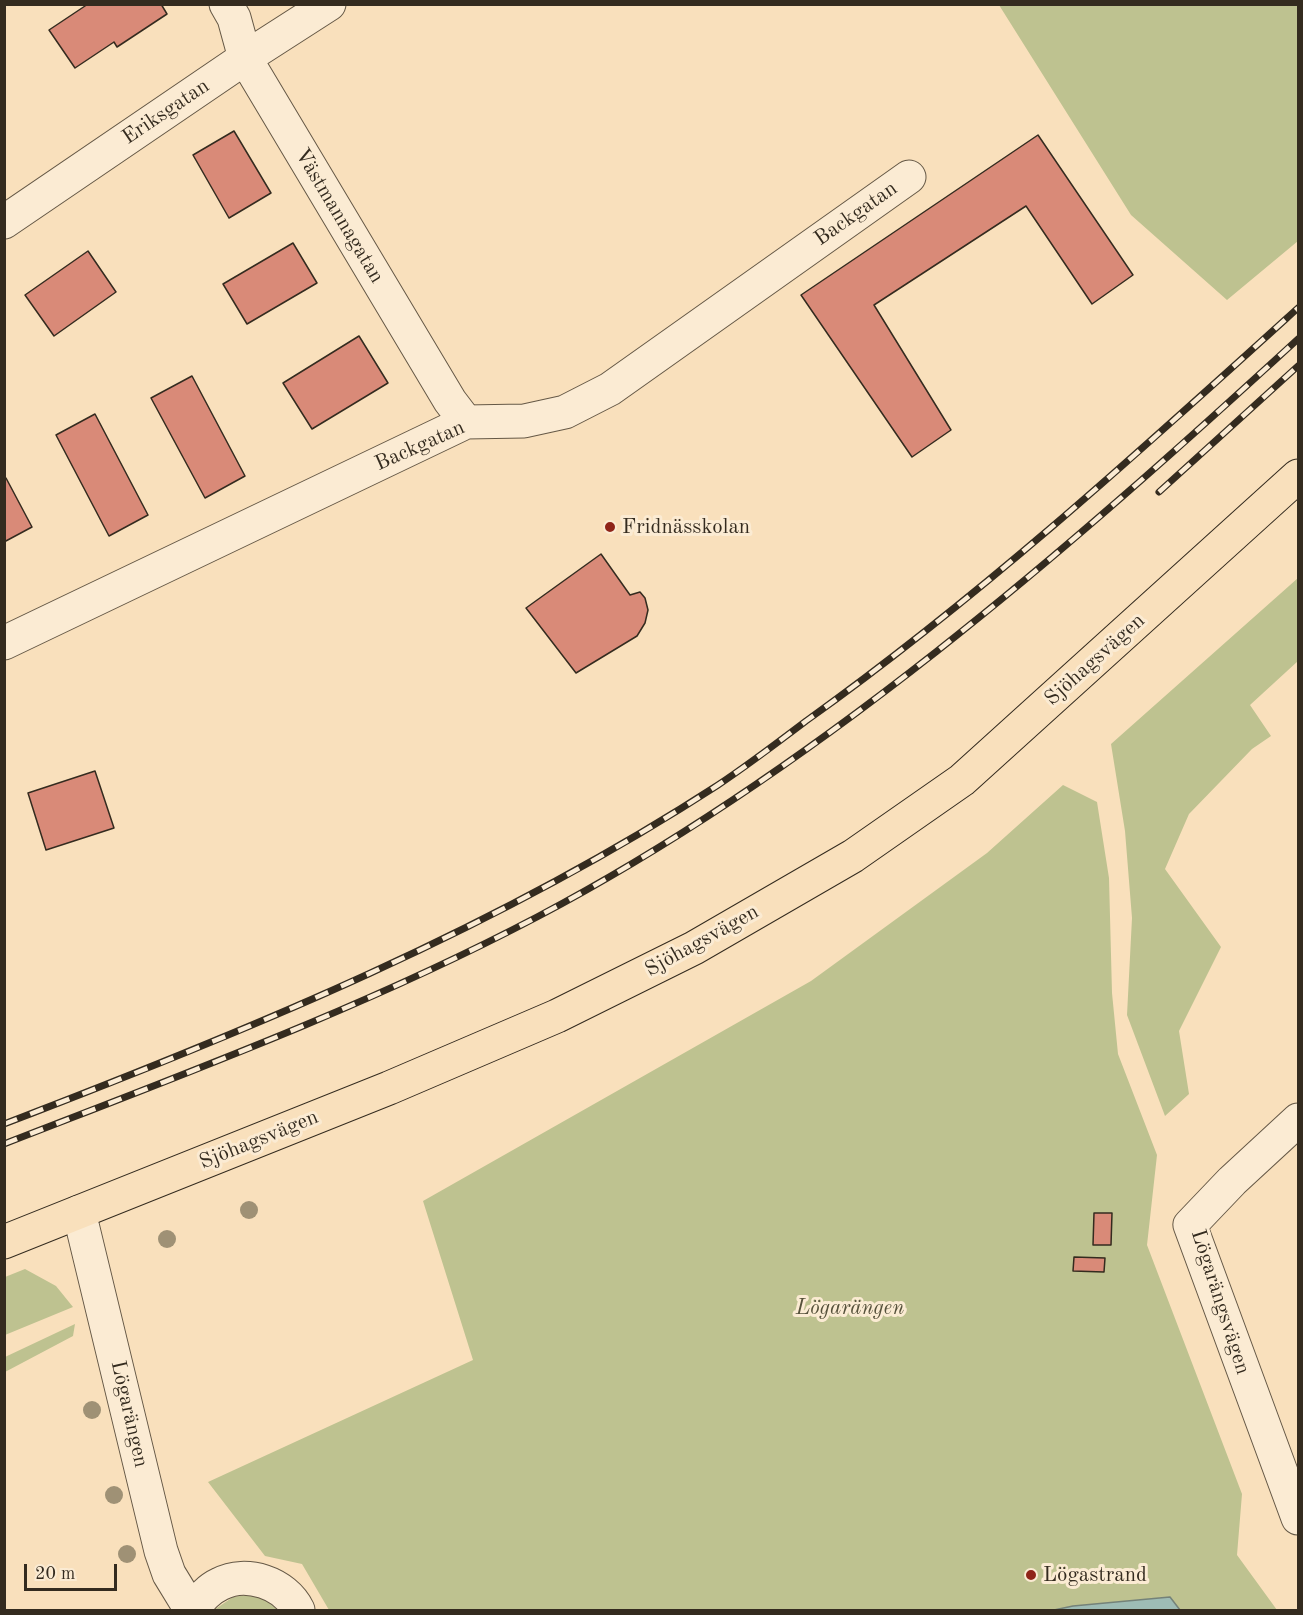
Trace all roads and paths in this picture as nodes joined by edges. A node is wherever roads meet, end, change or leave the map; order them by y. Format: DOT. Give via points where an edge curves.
graph roads {
  1 [pos="226,4"];
  2 [pos="329,4"];
  3 [pos="245,58"];
  4 [pos="909,177"];
  5 [pos="4,222"];
  6 [pos="466,422"];
  7 [pos="1299,476"];
  8 [pos="4,643"];
  9 [pos="1299,1120"];
  10 [pos="80,1212"];
  11 [pos="4,1242"];
  12 [pos="1299,1518"];
  13 [pos="192,1611"];
  14 [pos="298,1611"];
  1 -- 3 [label="street, Västmannagatan"];
  2 -- 3 [label="street, Eriksgatan"];
  3 -- 5 [label="street, Eriksgatan"];
  3 -- 6 [label="street, Västmannagatan"];
  4 -- 6 [label="street, Backgatan" via="610,389 565,412 524,421"];
  6 -- 8 [label="street, Backgatan"];
  7 -- 10 [label="main road, Sjöhagsvägen" via="962,780 853,856 694,948 557,1016"];
  9 -- 12 [label="street, Lögarängsvägen" via="1190,1225"];
  10 -- 11 [label="main road, Sjöhagsvägen"];
  10 -- 13 [label="street, Lögarängen" via="161,1551 169,1574"];
  13 -- 14 [label="street, Lögarängen" via="204,1594 221,1583 241,1578 262,1580 280,1589"];
}
